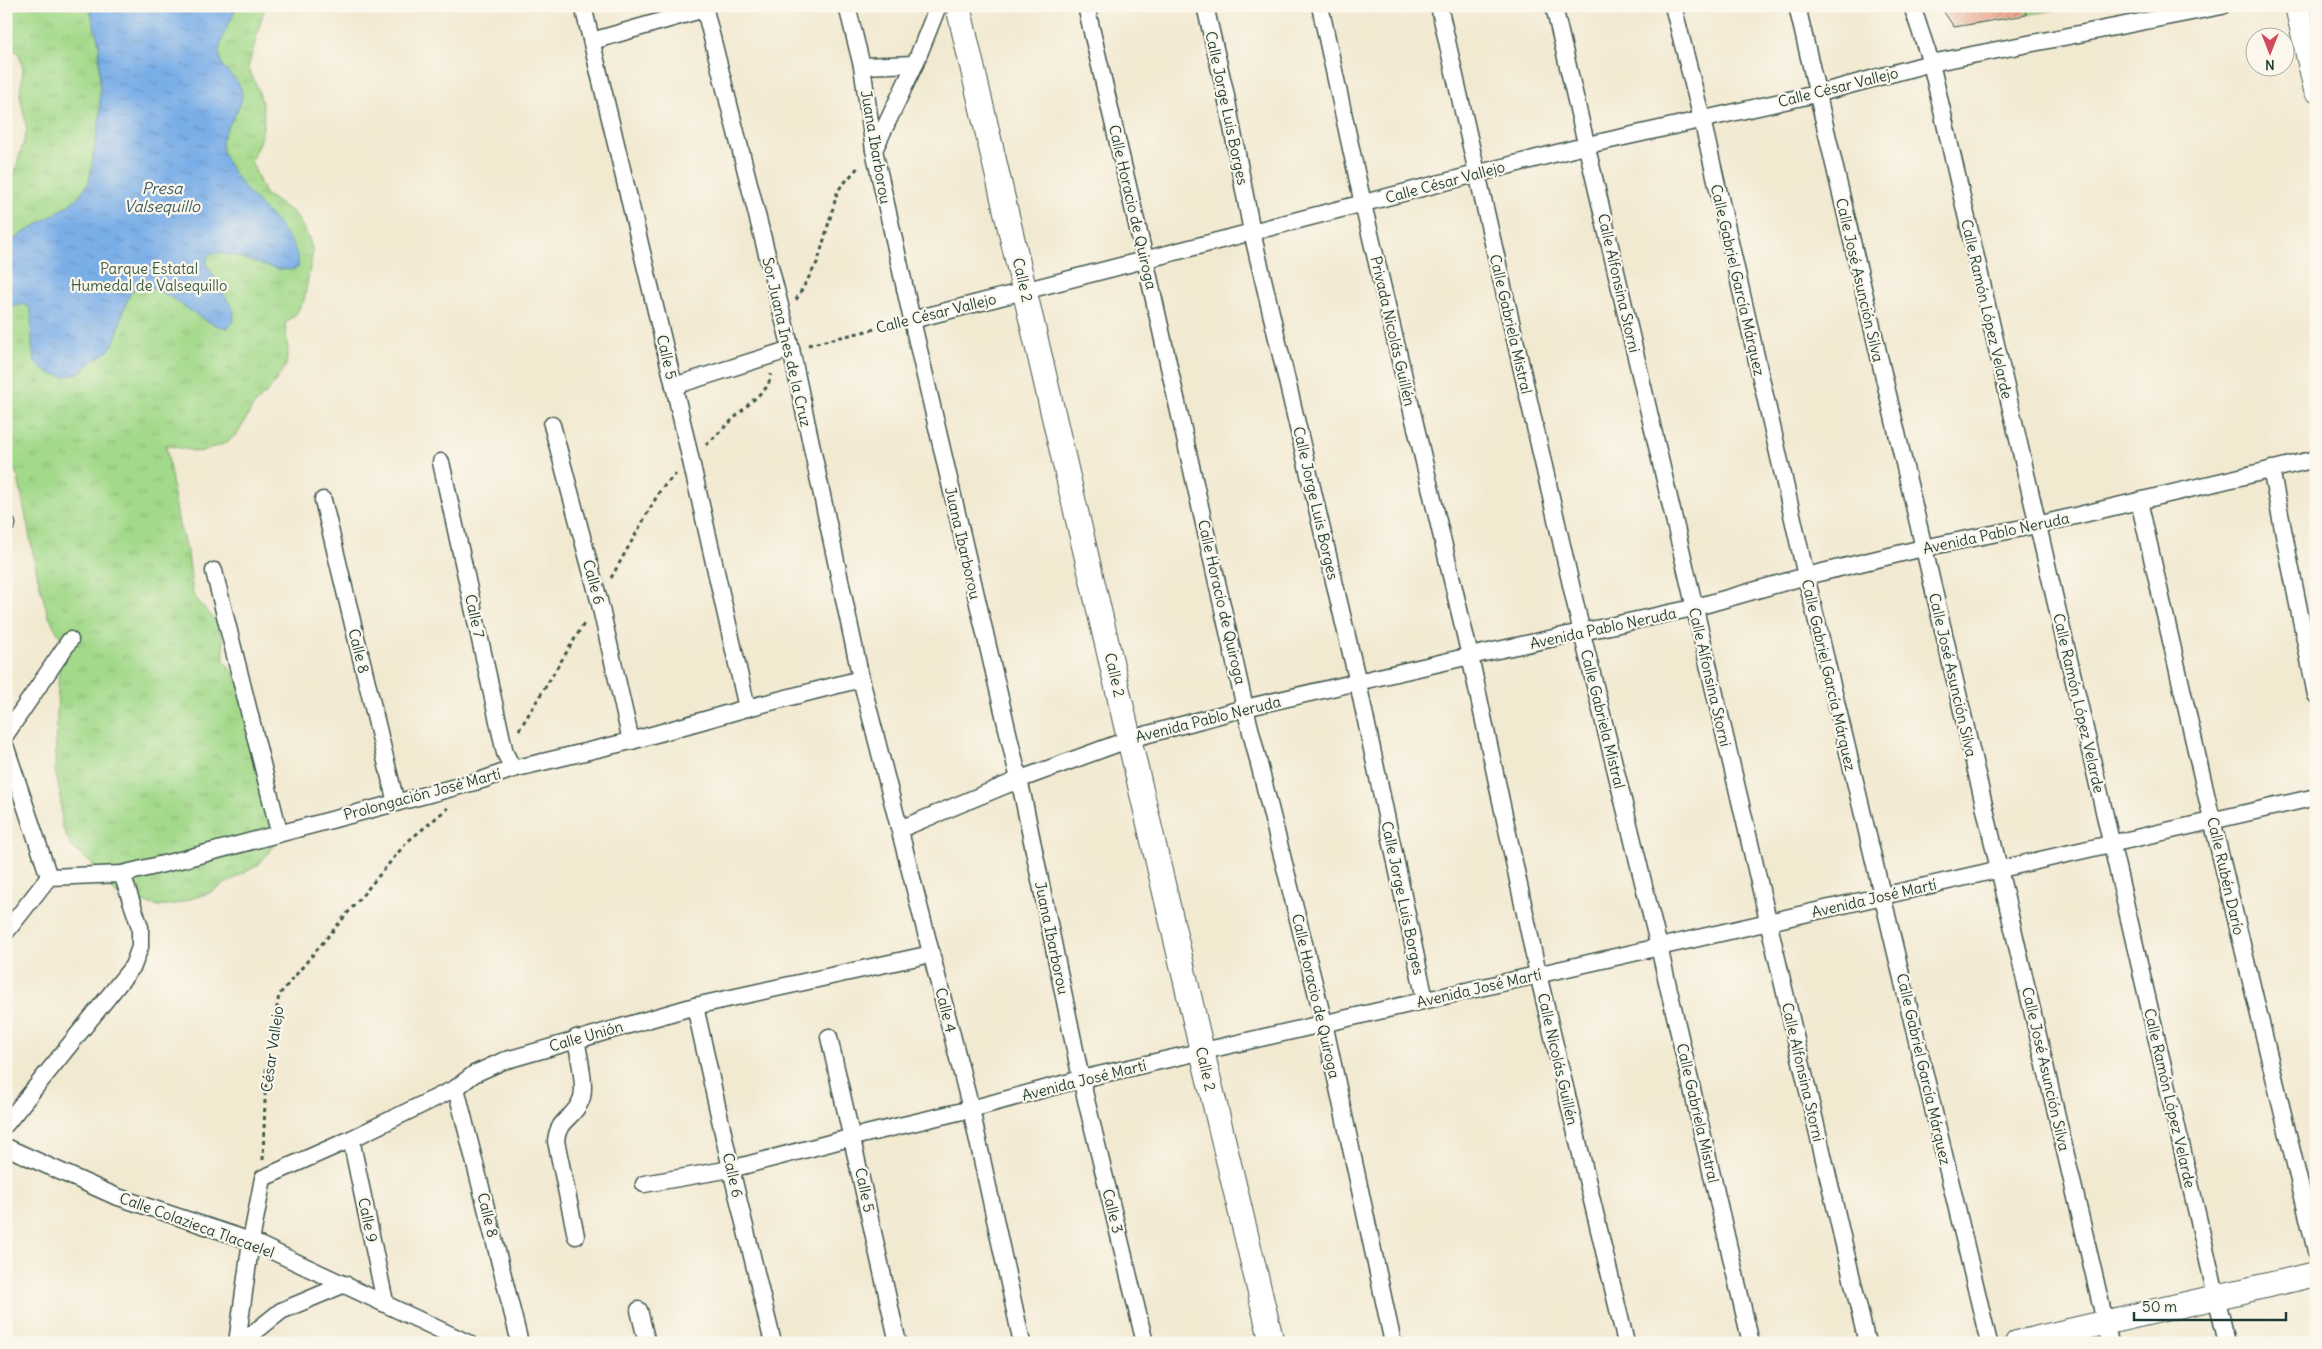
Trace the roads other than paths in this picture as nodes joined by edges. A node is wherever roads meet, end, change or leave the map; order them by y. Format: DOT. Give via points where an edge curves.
graph roads {
  1 [pos="583,6"];
  2 [pos="847,6"];
  3 [pos="938,6"];
  4 [pos="958,6"];
  5 [pos="1086,6"];
  6 [pos="1205,6"];
  7 [pos="1320,6"];
  8 [pos="1439,6"];
  9 [pos="1673,6"];
  10 [pos="1796,6"];
  11 [pos="1912,6"];
  12 [pos="2222,6"];
  13 [pos="2297,6"];
  14 [pos="704,8"];
  15 [pos="1555,11"];
  16 [pos="2309,32"];
  17 [pos="592,41"];
  18 [pos="1931,63"];
  19 [pos="915,64"];
  20 [pos="862,66"];
  21 [pos="2316,90"];
  22 [pos="1816,94"];
  23 [pos="1702,119"];
  24 [pos="1588,145"];
  25 [pos="874,150"];
  26 [pos="1476,174"];
  27 [pos="1363,204"];
  28 [pos="1252,232"];
  29 [pos="1145,259"];
  30 [pos="1025,290"];
  31 [pos="912,320"];
  32 [pos="790,349"];
  33 [pos="674,386"];
  34 [pos="552,425"];
  35 [pos="2316,459"];
  36 [pos="441,462"];
  37 [pos="2271,469"];
  38 [pos="323,500"];
  39 [pos="2139,501"];
  40 [pos="2037,525"];
  41 [pos="1923,548"];
  42 [pos="214,571"];
  43 [pos="1806,576"];
  44 [pos="1693,608"];
  45 [pos="1582,633"];
  46 [pos="70,640"];
  47 [pos="1470,656"];
  48 [pos="861,679"];
  49 [pos="1358,683"];
  50 [pos="2316,695"];
  51 [pos="747,708"];
  52 [pos="1246,708"];
  53 [pos="6,734"];
  54 [pos="1130,739"];
  55 [pos="631,741"];
  56 [pos="6,748"];
  57 [pos="513,769"];
  58 [pos="1018,780"];
  59 [pos="2316,796"];
  60 [pos="396,802"];
  61 [pos="2212,820"];
  62 [pos="900,830"];
  63 [pos="280,832"];
  64 [pos="2111,843"];
  65 [pos="1998,869"];
  66 [pos="122,874"];
  67 [pos="49,877"];
  68 [pos="1882,896"];
  69 [pos="1768,922"];
  70 [pos="6,932"];
  71 [pos="1660,946"];
  72 [pos="931,954"];
  73 [pos="1538,974"];
  74 [pos="1425,1000"];
  75 [pos="695,1006"];
  76 [pos="1324,1023"];
  77 [pos="829,1037"];
  78 [pos="576,1038"];
  79 [pos="1202,1051"];
  80 [pos="1081,1079"];
  81 [pos="456,1088"];
  82 [pos="971,1109"];
  83 [pos="6,1124"];
  84 [pos="853,1137"];
  85 [pos="351,1139"];
  86 [pos="6,1147"];
  87 [pos="731,1169"];
  88 [pos="644,1184"];
  89 [pos="576,1236"];
  90 [pos="251,1241"];
  91 [pos="2316,1251"];
  92 [pos="2316,1274"];
  93 [pos="346,1284"];
  94 [pos="2216,1297"];
  95 [pos="384,1302"];
  96 [pos="639,1310"];
  97 [pos="2108,1333"];
  98 [pos="237,1343"];
  99 [pos="241,1343"];
  100 [pos="468,1343"];
  101 [pos="520,1343"];
  102 [pos="646,1343"];
  103 [pos="774,1343"];
  104 [pos="898,1343"];
  105 [pos="1022,1343"];
  106 [pos="1145,1343"];
  107 [pos="1272,1343"];
  108 [pos="1393,1343"];
  109 [pos="1626,1343"];
  110 [pos="1751,1343"];
  111 [pos="1867,1343"];
  112 [pos="1989,1343"];
  113 [pos="2017,1343"];
  114 [pos="2227,1343"];
  1 -- 17 [label="street, Calle 5"];
  2 -- 20 [label="street, Juana Ibarborou"];
  3 -- 19 [label="street"];
  4 -- 30 [label="street, Calle 2"];
  5 -- 29 [label="street, Calle Horacio de Quiroga"];
  6 -- 28 [label="street, Calle Jorge Luis Borges"];
  7 -- 27 [label="street, Privada Nicolás Guillén"];
  8 -- 26 [label="street, Calle Gabriela Mistral"];
  9 -- 23 [label="street, Calle Gabriel García Márquez"];
  10 -- 22 [label="street, Calle José Asunción Silva"];
  11 -- 18 [label="street"];
  12 -- 18 [label="street, Calle César Vallejo"];
  13 -- 16 [label="street"];
  14 -- 17 [label="street"];
  14 -- 32 [label="street, Sor Juana Ines de la Cruz"];
  15 -- 24 [label="street, Calle Alfonsina Storni"];
  16 -- 21 [label="street"];
  17 -- 33 [label="street, Calle 5"];
  18 -- 22 [label="street, Calle César Vallejo"];
  18 -- 40 [label="street, Calle Ramón López Velarde"];
  19 -- 20 [label="street"];
  19 -- 25 [label="street"];
  20 -- 25 [label="street, Juana Ibarborou"];
  22 -- 23 [label="street, Calle César Vallejo"];
  22 -- 41 [label="street, Calle José Asunción Silva"];
  23 -- 24 [label="street, Calle César Vallejo"];
  23 -- 43 [label="street, Calle Gabriel García Márquez"];
  24 -- 26 [label="street, Calle César Vallejo"];
  24 -- 44 [label="street, Calle Alfonsina Storni"];
  25 -- 31 [label="street, Juana Ibarborou"];
  26 -- 27 [label="street, Calle César Vallejo"];
  26 -- 45 [label="street, Calle Gabriela Mistral"];
  27 -- 28 [label="street, Calle César Vallejo"];
  27 -- 47 [label="street, Privada Nicolás Guillén"];
  28 -- 29 [label="street, Calle César Vallejo"];
  28 -- 49 [label="street, Calle Jorge Luis Borges"];
  29 -- 30 [label="street, Calle César Vallejo"];
  29 -- 52 [label="street, Calle Horacio de Quiroga"];
  30 -- 31 [label="street, Calle César Vallejo"];
  30 -- 54 [label="street, Calle 2"];
  31 -- 58 [label="street, Juana Ibarborou"];
  32 -- 33 [label="street"];
  32 -- 48 [label="street, Sor Juana Ines de la Cruz"];
  33 -- 51 [label="street, Calle 5"];
  34 -- 55 [label="street, Calle 6" via="599,600"];
  35 -- 37 [label="street, Avenida Pablo Neruda"];
  36 -- 57 [label="street, Calle 7" via="505,753"];
  37 -- 39 [label="street, Avenida Pablo Neruda"];
  37 -- 50 [label="street"];
  38 -- 60 [label="street, Calle 8"];
  39 -- 40 [label="street, Avenida Pablo Neruda"];
  39 -- 61 [label="street, Calle Rubén Darío"];
  40 -- 41 [label="street, Avenida Pablo Neruda"];
  40 -- 64 [label="street, Calle Ramón López Velarde"];
  41 -- 43 [label="street, Avenida Pablo Neruda"];
  41 -- 65 [label="street, Calle José Asunción Silva"];
  42 -- 63 [label="street"];
  43 -- 44 [label="street, Avenida Pablo Neruda"];
  43 -- 68 [label="street, Calle Gabriel García Márquez"];
  44 -- 45 [label="street, Avenida Pablo Neruda"];
  44 -- 69 [label="street, Calle Alfonsina Storni"];
  45 -- 47 [label="street, Avenida Pablo Neruda"];
  45 -- 71 [label="street, Calle Gabriela Mistral"];
  46 -- 53 [label="street"];
  47 -- 49 [label="street, Avenida Pablo Neruda"];
  47 -- 73 [label="street, Calle Nicolás Guillén"];
  48 -- 51 [label="street, Prolongación José Martí"];
  48 -- 62 [label="street, Calle 4"];
  49 -- 52 [label="street, Avenida Pablo Neruda"];
  49 -- 74 [label="street, Calle Jorge Luis Borges"];
  51 -- 55 [label="street, Prolongación José Martí"];
  52 -- 54 [label="street, Avenida Pablo Neruda"];
  52 -- 76 [label="street, Calle Horacio de Quiroga"];
  54 -- 58 [label="street, Avenida Pablo Neruda"];
  54 -- 79 [label="street, Calle 2"];
  55 -- 57 [label="street, Prolongación José Martí"];
  56 -- 67 [label="street"];
  57 -- 60 [label="street, Prolongación José Martí"];
  58 -- 62 [label="street, Avenida Pablo Neruda"];
  58 -- 80 [label="street, Juana Ibarborou"];
  59 -- 61 [label="street, Avenida José Martí"];
  60 -- 63 [label="street, Prolongación José Martí"];
  61 -- 64 [label="street, Avenida José Martí"];
  61 -- 91 [label="street, Calle Rubén Darío"];
  62 -- 72 [label="street, Calle 4"];
  63 -- 66 [label="street, Prolongación José Martí"];
  64 -- 65 [label="street, Avenida José Martí"];
  64 -- 94 [label="street, Calle Ramón López Velarde"];
  65 -- 68 [label="street, Avenida José Martí"];
  65 -- 97 [label="street, Calle José Asunción Silva"];
  66 -- 67 [label="street, Prolongación José Martí"];
  66 -- 83 [label="street" via="140,927 140,947 133,966"];
  67 -- 70 [label="street"];
  68 -- 69 [label="street, Avenida José Martí"];
  68 -- 112 [label="street, Calle Gabriel García Márquez"];
  69 -- 71 [label="street, Avenida José Martí"];
  69 -- 111 [label="street, Calle Alfonsina Storni"];
  71 -- 73 [label="street, Avenida José Martí"];
  71 -- 110 [label="street, Calle Gabriela Mistral"];
  72 -- 75 [label="street, Calle Unión"];
  72 -- 82 [label="street, Calle 4"];
  73 -- 74 [label="street, Avenida José Martí"];
  73 -- 109 [label="street, Calle Nicolás Guillén"];
  74 -- 76 [label="street, Avenida José Martí"];
  75 -- 78 [label="street, Calle Unión"];
  75 -- 87 [label="street, Calle 6"];
  76 -- 79 [label="street, Avenida José Martí"];
  76 -- 108 [label="street, Calle Horacio de Quiroga"];
  77 -- 84 [label="street, Calle 5"];
  78 -- 81 [label="street, Calle Unión" via="503,1061 474,1074"];
  78 -- 89 [label="street" via="582,1099 557,1130 556,1141"];
  79 -- 80 [label="street, Avenida José Martí"];
  79 -- 107 [label="street, Calle 2"];
  80 -- 82 [label="street, Avenida José Martí"];
  80 -- 106 [label="street, Calle 3"];
  81 -- 85 [label="street, Calle Unión"];
  81 -- 101 [label="street, Calle 8"];
  82 -- 84 [label="street, Avenida José Martí"];
  82 -- 105 [label="street, Calle 4"];
  84 -- 87 [label="street, Avenida José Martí"];
  84 -- 104 [label="street, Calle 5"];
  85 -- 90 [label="street, Calle Unión" via="262,1178"];
  85 -- 95 [label="street, Calle 9"];
  86 -- 90 [label="street, Calle Colazieca Tlacaelel" via="115,1196"];
  87 -- 88 [label="street, Avenida José Martí"];
  87 -- 103 [label="street, Calle 6"];
  90 -- 93 [label="street, Calle Colazieca Tlacaelel"];
  90 -- 98 [label="street"];
  92 -- 94 [label="street"];
  93 -- 95 [label="street, Calle Colazieca Tlacaelel"];
  93 -- 99 [label="street" via="281,1311"];
  94 -- 97 [label="street"];
  94 -- 114 [label="street, Calle Ramón López Velarde"];
  95 -- 100 [label="street, Calle Colazieca Tlacaelel"];
  96 -- 102 [label="street"];
  97 -- 113 [label="street"];
}
